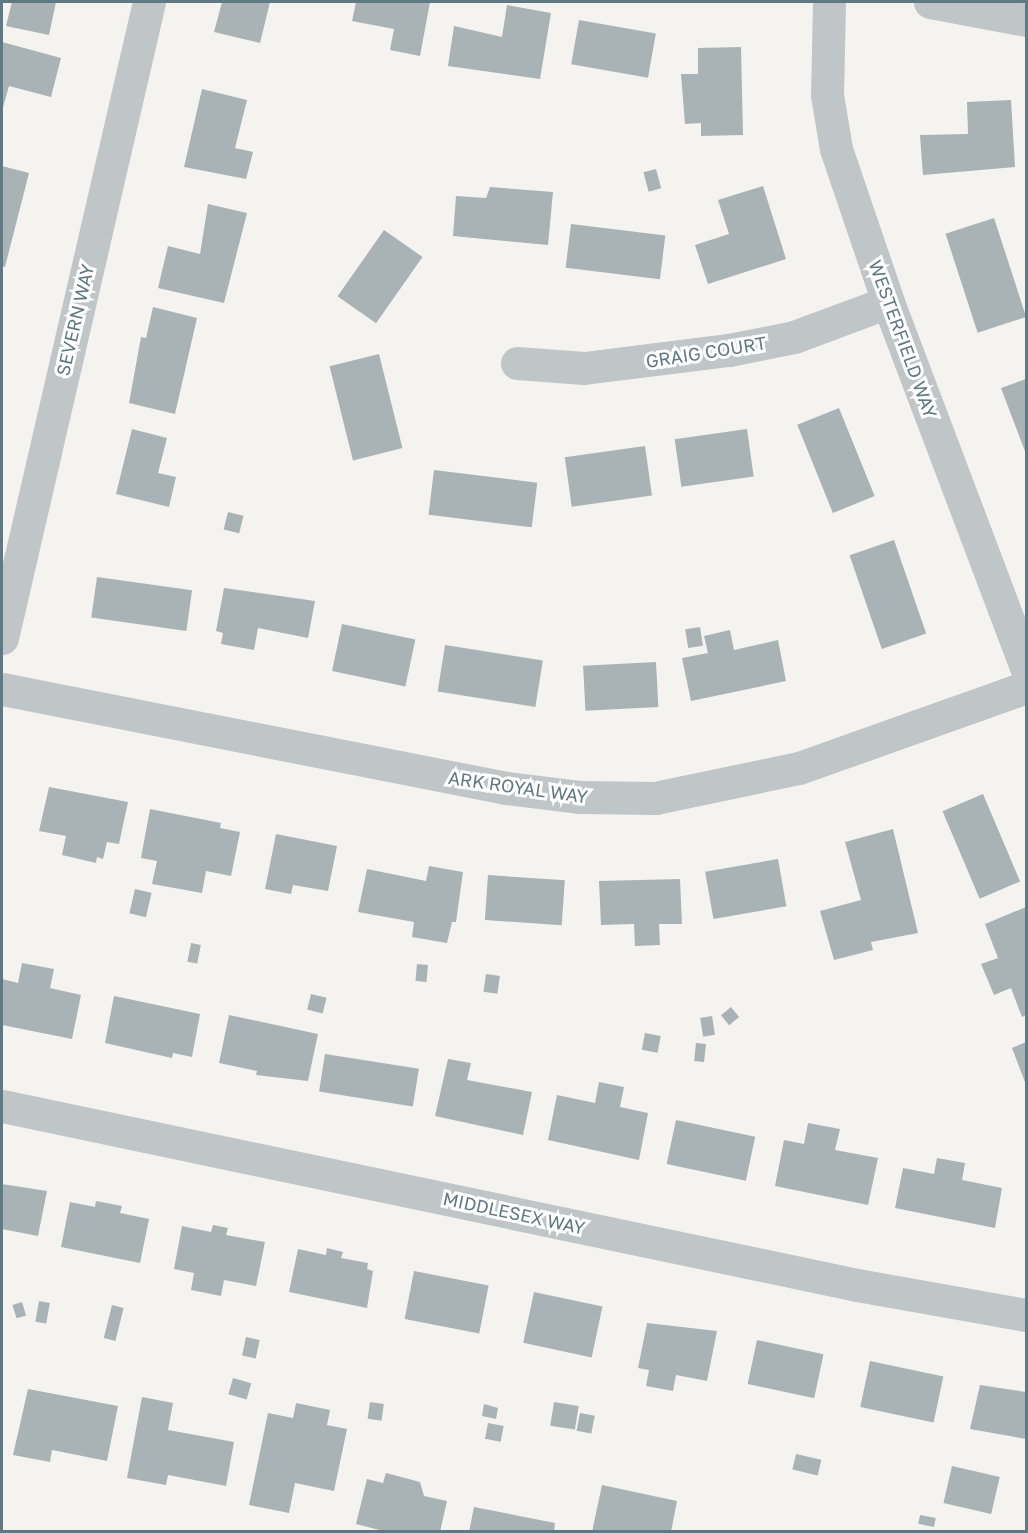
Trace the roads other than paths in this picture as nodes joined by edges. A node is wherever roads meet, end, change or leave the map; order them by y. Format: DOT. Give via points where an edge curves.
graph roads {
  1 [pos="148,2"];
  2 [pos="829,2"];
  3 [pos="930,2"];
  4 [pos="1026,20"];
  5 [pos="888,302"];
  6 [pos="517,363"];
  7 [pos="2,638"];
  8 [pos="1026,667"];
  9 [pos="1026,687"];
  10 [pos="2,689"];
  11 [pos="2,1106"];
  12 [pos="1026,1315"];
  1 -- 7 [label="street, SEVERN WAY"];
  2 -- 5 [label="street, WESTERFIELD WAY" via="830,120"];
  3 -- 4 [label="street"];
  5 -- 6 [label="street, GRAIG COURT" via="794,337 694,356 584,368"];
  5 -- 8 [label="street, WESTERFIELD WAY"];
  9 -- 10 [label="street, ARK ROYAL WAY" via="799,768 655,798 580,797 506,788"];
  11 -- 12 [label="street, MIDDLESEX WAY" via="857,1285"];
}
